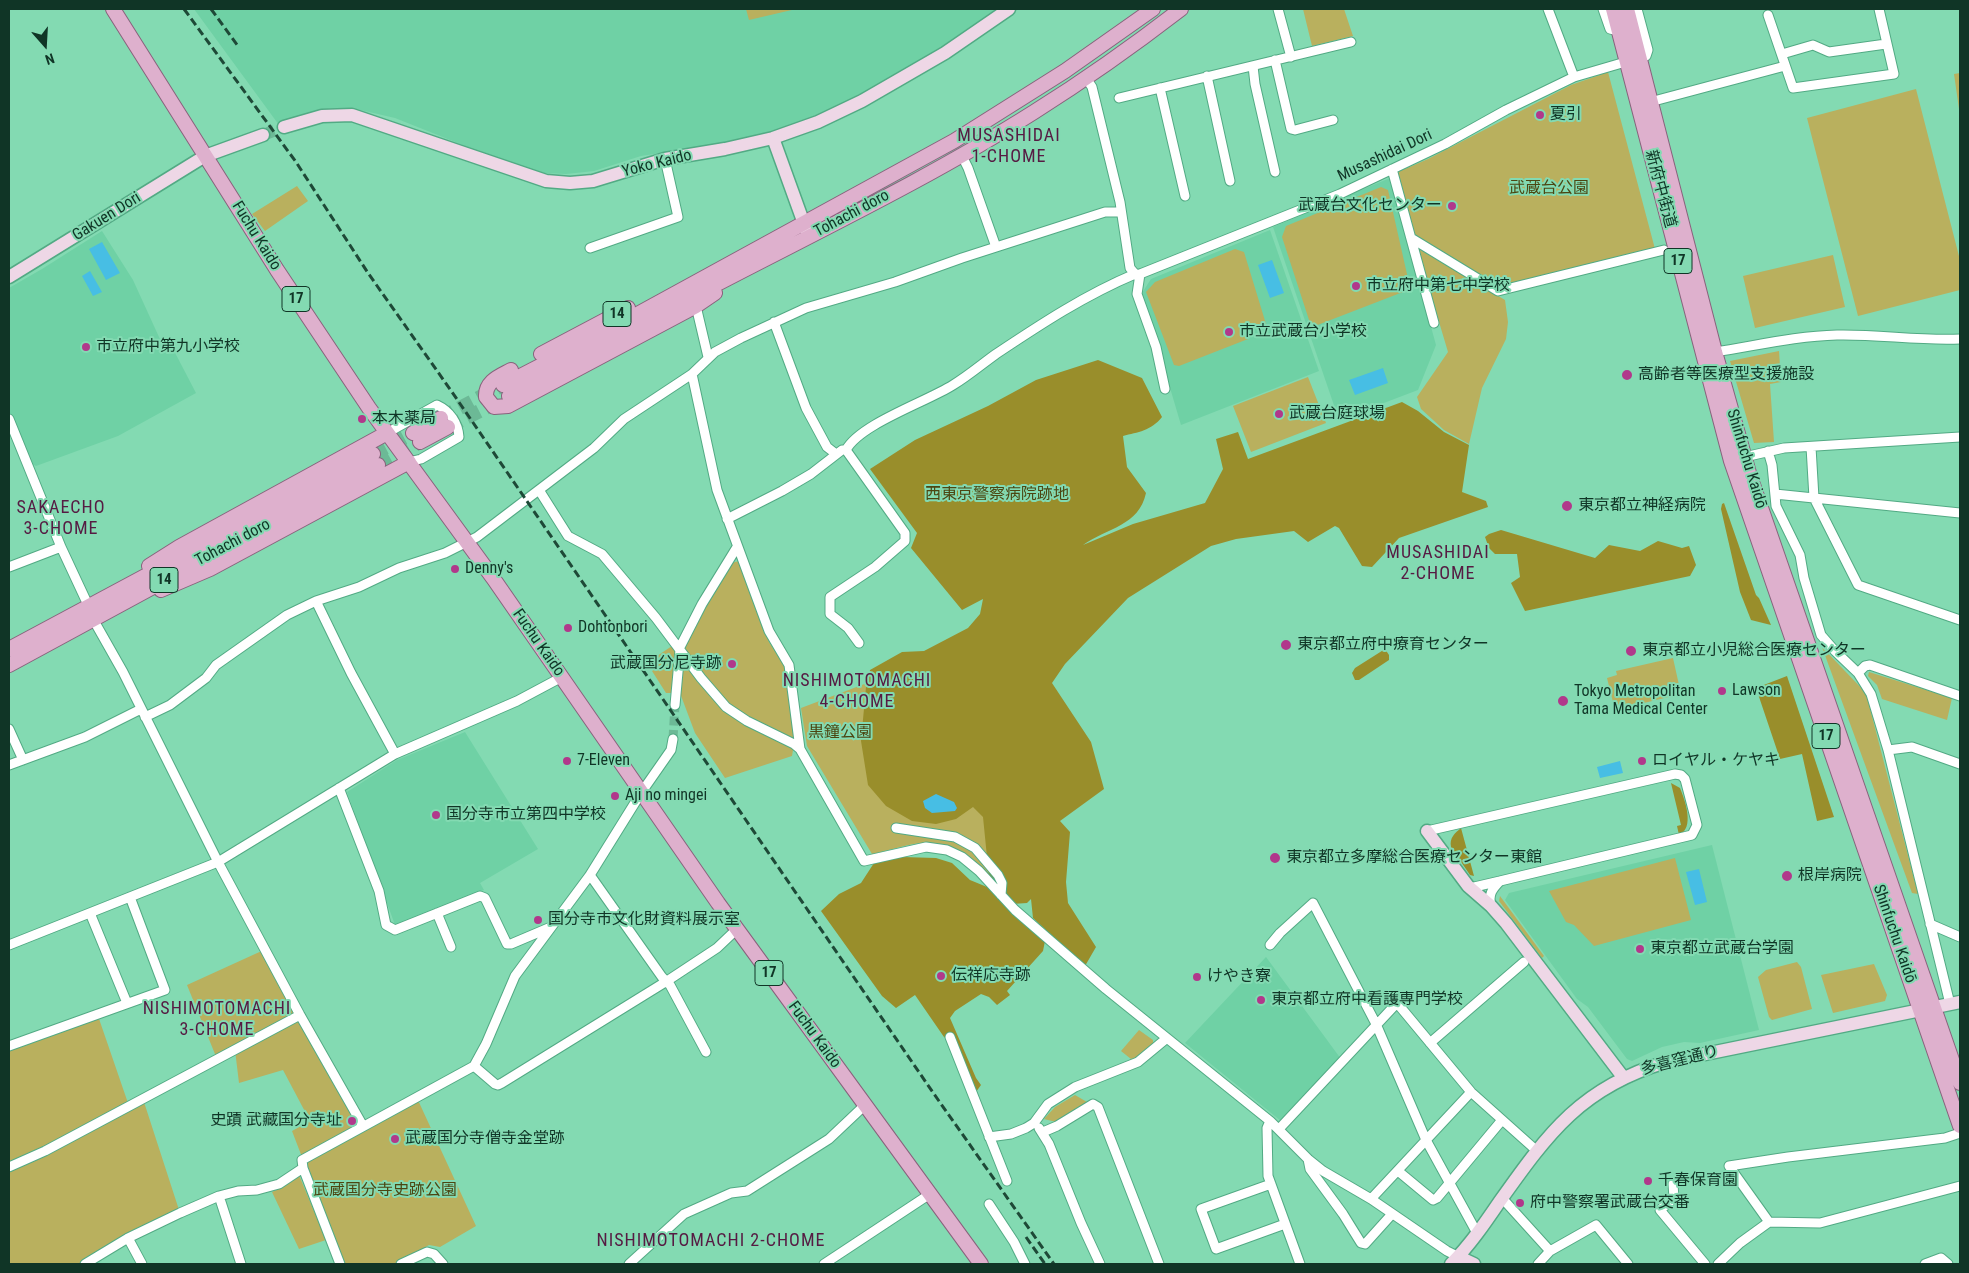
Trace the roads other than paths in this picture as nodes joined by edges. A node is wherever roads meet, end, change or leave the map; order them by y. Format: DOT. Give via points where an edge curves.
graph roads {
  1 [pos="113,9"];
  2 [pos="1009,9"];
  3 [pos="1153,9"];
  4 [pos="1180,9"];
  5 [pos="1278,9"];
  6 [pos="1548,9"];
  7 [pos="1603,9"];
  8 [pos="1613,9"];
  9 [pos="1627,9"];
  10 [pos="1637,9"];
  11 [pos="1879,9"];
  12 [pos="1768,16"];
  13 [pos="1619,31"];
  14 [pos="1351,42"];
  15 [pos="1103,44"];
  16 [pos="1886,44"];
  17 [pos="1782,54"];
  18 [pos="1291,56"];
  19 [pos="1633,59"];
  20 [pos="1275,60"];
  21 [pos="1253,66"];
  22 [pos="1785,66"];
  23 [pos="1207,76"];
  24 [pos="1574,77"];
  25 [pos="1086,78"];
  26 [pos="1160,88"];
  27 [pos="1065,92"];
  28 [pos="1119,98"];
  29 [pos="1650,102"];
  30 [pos="1333,120"];
  31 [pos="980,124"];
  32 [pos="284,127"];
  33 [pos="263,135"];
  34 [pos="773,138"];
  35 [pos="961,154"];
  36 [pos="205,156"];
  37 [pos="665,159"];
  38 [pos="1392,169"];
  39 [pos="1275,172"];
  40 [pos="1230,181"];
  41 [pos="1185,196"];
  42 [pos="1120,212"];
  43 [pos="803,223"];
  44 [pos="808,237"];
  45 [pos="1411,238"];
  46 [pos="996,247"];
  47 [pos="590,248"];
  48 [pos="1664,250"];
  49 [pos="744,255"];
  50 [pos="741,272"];
  51 [pos="1137,274"];
  52 [pos="9,278"];
  53 [pos="696,306"];
  54 [pos="774,322"];
  55 [pos="1434,323"];
  56 [pos="1960,339"];
  57 [pos="1715,352"];
  58 [pos="708,357"];
  59 [pos="692,374"];
  60 [pos="1166,389"];
  61 [pos="9,419"];
  62 [pos="444,423"];
  63 [pos="387,433"];
  64 [pos="13,437"];
  65 [pos="1960,437"];
  66 [pos="416,438"];
  67 [pos="1811,447"];
  68 [pos="846,450"];
  69 [pos="1768,451"];
  70 [pos="836,454"];
  71 [pos="1738,459"];
  72 [pos="375,460"];
  73 [pos="409,462"];
  74 [pos="539,490"];
  75 [pos="1774,494"];
  76 [pos="1814,498"];
  77 [pos="1960,513"];
  78 [pos="727,519"];
  79 [pos="466,543"];
  80 [pos="61,546"];
  81 [pos="736,547"];
  82 [pos="9,567"];
  83 [pos="113,601"];
  84 [pos="316,601"];
  85 [pos="91,613"];
  86 [pos="1960,620"];
  87 [pos="67,633"];
  88 [pos="859,643"];
  89 [pos="9,649"];
  90 [pos="680,649"];
  91 [pos="9,658"];
  92 [pos="9,665"];
  93 [pos="1858,673"];
  94 [pos="562,677"];
  95 [pos="1960,696"];
  96 [pos="675,705"];
  97 [pos="143,713"];
  98 [pos="9,729"];
  99 [pos="673,738"];
  100 [pos="800,749"];
  101 [pos="1888,750"];
  102 [pos="395,754"];
  103 [pos="23,760"];
  104 [pos="1960,764"];
  105 [pos="9,765"];
  106 [pos="339,788"];
  107 [pos="641,792"];
  108 [pos="1451,826"];
  109 [pos="896,828"];
  110 [pos="1427,832"];
  111 [pos="1442,851"];
  112 [pos="218,862"];
  113 [pos="590,876"];
  114 [pos="1500,881"];
  115 [pos="1470,888"];
  116 [pos="1001,896"];
  117 [pos="130,897"];
  118 [pos="1491,906"];
  119 [pos="90,913"];
  120 [pos="437,913"];
  121 [pos="1930,924"];
  122 [pos="552,926"];
  123 [pos="737,929"];
  124 [pos="1960,937"];
  125 [pos="9,945"];
  126 [pos="1270,945"];
  127 [pos="451,947"];
  128 [pos="1524,962"];
  129 [pos="667,981"];
  130 [pos="126,1003"];
  131 [pos="1955,1003"];
  132 [pos="1927,1009"];
  133 [pos="300,1015"];
  134 [pos="1376,1024"];
  135 [pos="950,1037"];
  136 [pos="1167,1038"];
  137 [pos="1430,1043"];
  138 [pos="9,1046"];
  139 [pos="706,1052"];
  140 [pos="474,1066"];
  141 [pos="1623,1077"];
  142 [pos="1960,1083"];
  143 [pos="1471,1092"];
  144 [pos="865,1105"];
  145 [pos="1502,1120"];
  146 [pos="1270,1121"];
  147 [pos="1034,1123"];
  148 [pos="363,1126"];
  149 [pos="1960,1126"];
  150 [pos="1279,1129"];
  151 [pos="1043,1132"];
  152 [pos="1960,1133"];
  153 [pos="990,1137"];
  154 [pos="1426,1140"];
  155 [pos="1537,1151"];
  156 [pos="1308,1159"];
  157 [pos="9,1167"];
  158 [pos="303,1168"];
  159 [pos="1398,1170"];
  160 [pos="1007,1181"];
  161 [pos="1450,1183"];
  162 [pos="1271,1184"];
  163 [pos="1673,1184"];
  164 [pos="1960,1186"];
  165 [pos="930,1194"];
  166 [pos="220,1196"];
  167 [pos="1502,1198"];
  168 [pos="1371,1199"];
  169 [pos="989,1204"];
  170 [pos="1392,1214"];
  171 [pos="1769,1222"];
  172 [pos="1285,1224"];
  173 [pos="1477,1233"];
  174 [pos="128,1238"];
  175 [pos="1550,1251"];
  176 [pos="1457,1262"];
  177 [pos="85,1264"];
  178 [pos="142,1264"];
  179 [pos="241,1264"];
  180 [pos="340,1264"];
  181 [pos="401,1264"];
  182 [pos="443,1264"];
  183 [pos="629,1264"];
  184 [pos="824,1264"];
  185 [pos="981,1264"];
  186 [pos="1025,1264"];
  187 [pos="1100,1264"];
  188 [pos="1159,1264"];
  189 [pos="1300,1264"];
  190 [pos="1474,1264"];
  191 [pos="1538,1264"];
  192 [pos="1628,1264"];
  193 [pos="1705,1264"];
  194 [pos="1718,1264"];
  195 [pos="1925,1264"];
  196 [pos="1948,1264"];
  1 -- 36 [label="main road, Fuchu Kaido / 17"];
  2 -- 34 [label="street, Yoko Kaido" via="954,48 862,101"];
  3 -- 15 [label="main road, Tohachi doro / 14"];
  4 -- 15 [label="main road" via="1142,30 1108,55 1101,52"];
  4 -- 25 [label="main road, Tohachi doro / 14"];
  5 -- 18 [label="street"];
  6 -- 24 [label="street"];
  7 -- 13 [label="street" via="1610,29"];
  8 -- 13 [label="main road, Shinfuchu Kaidō / 17"];
  9 -- 19 [label="main road, Shinfuchu Kaidō / 17"];
  10 -- 19 [label="street" via="1648,50 1646,56"];
  11 -- 16 [label="street"];
  12 -- 17 [label="street"];
  13 -- 19 [label="main road, Shinfuchu Kaidō / 17"];
  14 -- 18 [label="street"];
  15 -- 31 [label="main road, Tohachi doro / 14"];
  16 -- 17 [label="street" via="1829,52 1813,45"];
  16 -- 22 [label="street" via="1894,74 1793,88"];
  17 -- 22 [label="street"];
  18 -- 20 [label="street"];
  19 -- 24 [label="street, Musashidai Dori"];
  19 -- 29 [label="main road, Shinfuchu Kaidō / 17"];
  19 -- 71 [label="main road, 新府中街道 / 17"];
  20 -- 21 [label="street"];
  20 -- 30 [label="street" via="1290,129"];
  21 -- 23 [label="street"];
  21 -- 39 [label="street"];
  22 -- 29 [label="street"];
  23 -- 26 [label="street"];
  23 -- 40 [label="street"];
  24 -- 38 [label="street, Musashidai Dori"];
  25 -- 27 [label="main road, Tohachi doro / 14"];
  25 -- 42 [label="street" via="1092,87 1099,114"];
  26 -- 28 [label="street"];
  26 -- 41 [label="street"];
  27 -- 31 [label="main road" via="1068,86 1063,81 1025,104"];
  27 -- 35 [label="main road, Tohachi doro / 14"];
  29 -- 57 [label="main road, Shinfuchu Kaidō / 17"];
  31 -- 43 [label="main road, Tohachi doro / 14"];
  32 -- 37 [label="street, Yoko Kaido" via="322,116 352,115 525,175 559,183 593,182"];
  33 -- 36 [label="street"];
  34 -- 37 [label="street, Yoko Kaido"];
  34 -- 43 [label="street"];
  35 -- 44 [label="main road, Tohachi doro / 14"];
  35 -- 46 [label="street"];
  36 -- 52 [label="street, Gakuen Dori"];
  36 -- 63 [label="main road, Fuchu Kaido / 17"];
  37 -- 47 [label="street" via="678,217"];
  38 -- 45 [label="street"];
  38 -- 51 [label="street, Musashidai Dori" via="1340,194"];
  42 -- 46 [label="street" via="1105,212"];
  42 -- 51 [label="street" via="1130,268"];
  43 -- 44 [label="street"];
  43 -- 49 [label="main road, Tohachi doro / 14"];
  44 -- 50 [label="main road, Tohachi doro / 14"];
  45 -- 48 [label="street" via="1498,291"];
  45 -- 55 [label="street"];
  46 -- 54 [label="street" via="806,308"];
  49 -- 50 [label="main road, Tohachi doro / 14" via="506,390"];
  49 -- 53 [label="main road, 14" via="690,274 494,380 486,391 488,401 497,408 508,406"];
  50 -- 53 [label="main road, 14"];
  51 -- 60 [label="street" via="1137,294 1156,347"];
  51 -- 68 [label="street, Musashidai Dori" via="1085,297 952,386 873,426"];
  53 -- 58 [label="street"];
  54 -- 58 [label="street"];
  54 -- 70 [label="street" via="806,408 827,447"];
  56 -- 57 [label="street" via="1836,335"];
  57 -- 71 [label="main road, Shinfuchu Kaidō / 17"];
  58 -- 59 [label="street"];
  59 -- 74 [label="street" via="624,419 594,448"];
  59 -- 78 [label="street" via="717,490"];
  61 -- 64 [label="street"];
  62 -- 66 [label="main road"];
  63 -- 73 [label="main road, Fuchu Kaido / 17"];
  63 -- 73 [label="street" via="437,405 447,410 458,428 459,437 421,459"];
  63 -- 83 [label="main road, 14" via="156,560"];
  64 -- 80 [label="street"];
  65 -- 67 [label="street"];
  67 -- 69 [label="street"];
  67 -- 76 [label="street"];
  68 -- 70 [label="street"];
  68 -- 88 [label="street" via="905,533 905,541 830,597 830,614 848,628"];
  69 -- 71 [label="street"];
  69 -- 75 [label="street"];
  70 -- 78 [label="street" via="811,474"];
  71 -- 132 [label="main road, Shinfuchu Kaidō / 17"];
  71 -- 132 [label="main road, Shinfuchu Kaidō / 17" via="1876,843 1885,890"];
  72 -- 83 [label="main road, Tohachi doro / 14"];
  73 -- 79 [label="main road, Fuchu Kaido / 17"];
  73 -- 83 [label="main road, 14" via="210,569 169,587"];
  74 -- 79 [label="street"];
  74 -- 90 [label="street" via="568,536 602,554"];
  75 -- 76 [label="street"];
  75 -- 93 [label="street" via="1778,512 1800,555 1822,635"];
  76 -- 77 [label="street"];
  76 -- 86 [label="street" via="1858,585"];
  78 -- 81 [label="street"];
  79 -- 84 [label="street"];
  79 -- 94 [label="main road, Fuchu Kaido / 17"];
  80 -- 82 [label="street"];
  80 -- 85 [label="street"];
  81 -- 90 [label="street"];
  81 -- 100 [label="street" via="748,571 768,631 789,665"];
  83 -- 85 [label="main road, Tohachi doro / 14"];
  84 -- 97 [label="street" via="287,615 216,665 206,678 170,705"];
  84 -- 102 [label="street"];
  85 -- 87 [label="main road, Tohachi doro / 14"];
  85 -- 89 [label="main road, Tohachi doro / 14"];
  85 -- 97 [label="street"];
  87 -- 91 [label="main road"];
  87 -- 92 [label="main road, Tohachi doro / 14"];
  90 -- 96 [label="street"];
  90 -- 100 [label="street" via="726,707"];
  93 -- 95 [label="street" via="1870,665"];
  93 -- 101 [label="street" via="1872,694"];
  94 -- 102 [label="street" via="517,701"];
  94 -- 107 [label="main road, Fuchu Kaido / 17"];
  97 -- 103 [label="street"];
  97 -- 112 [label="street"];
  98 -- 103 [label="street"];
  99 -- 107 [label="street" via="671,750"];
  100 -- 116 [label="street" via="864,861 926,847 947,850 970,863"];
  101 -- 104 [label="street" via="1912,747"];
  101 -- 121 [label="street"];
  102 -- 106 [label="street"];
  103 -- 105 [label="street"];
  106 -- 112 [label="street"];
  106 -- 120 [label="street" via="379,891 386,925 395,930"];
  107 -- 113 [label="street"];
  107 -- 123 [label="main road, Fuchu Kaido / 17"];
  108 -- 110 [label="street"];
  108 -- 111 [label="street" via="1441,840"];
  108 -- 114 [label="street" via="1674,774 1685,779 1697,825 1692,835"];
  109 -- 116 [label="street" via="955,837 975,848 998,875 1002,883"];
  110 -- 111 [label="street"];
  111 -- 115 [label="street"];
  112 -- 117 [label="street"];
  112 -- 133 [label="street"];
  113 -- 122 [label="street"];
  113 -- 129 [label="street"];
  114 -- 115 [label="street"];
  114 -- 118 [label="street" via="1491,892"];
  115 -- 118 [label="street"];
  116 -- 136 [label="street"];
  117 -- 119 [label="street"];
  117 -- 130 [label="street" via="165,990"];
  118 -- 141 [label="street"];
  119 -- 125 [label="street"];
  119 -- 130 [label="street"];
  120 -- 122 [label="street" via="480,896 485,898 507,944"];
  120 -- 127 [label="street"];
  121 -- 124 [label="street"];
  121 -- 131 [label="street"];
  122 -- 140 [label="street" via="515,976"];
  123 -- 129 [label="street" via="717,948"];
  123 -- 144 [label="main road, Fuchu Kaido / 17"];
  126 -- 134 [label="street" via="1313,903"];
  128 -- 137 [label="street"];
  129 -- 139 [label="street"];
  129 -- 140 [label="street" via="498,1085"];
  130 -- 138 [label="street"];
  131 -- 132 [label="street, 多喜窪通り"];
  132 -- 141 [label="street, 多喜窪通り" via="1666,1062"];
  132 -- 142 [label="main road, Shinfuchu Kaidō / 17"];
  132 -- 149 [label="main road, Shinfuchu Kaidō / 17"];
  133 -- 148 [label="street"];
  133 -- 157 [label="street"];
  134 -- 137 [label="street" via="1397,1003"];
  134 -- 150 [label="street"];
  134 -- 154 [label="street"];
  135 -- 153 [label="street"];
  136 -- 146 [label="street"];
  136 -- 147 [label="street" via="1138,1062 1075,1087 1048,1104"];
  137 -- 143 [label="street"];
  140 -- 148 [label="street"];
  141 -- 155 [label="street, 多喜窪通り" via="1580,1104"];
  143 -- 145 [label="street"];
  143 -- 154 [label="street"];
  144 -- 165 [label="main road, Fuchu Kaido / 17"];
  144 -- 183 [label="street" via="829,1139 747,1191 731,1193 684,1214"];
  145 -- 155 [label="street"];
  145 -- 161 [label="street"];
  146 -- 150 [label="street"];
  146 -- 162 [label="street" via="1267,1128"];
  147 -- 151 [label="street"];
  147 -- 153 [label="street" via="1011,1134"];
  148 -- 158 [label="street" via="302,1160"];
  150 -- 156 [label="street"];
  151 -- 187 [label="street"];
  151 -- 188 [label="street" via="1093,1104 1098,1106"];
  152 -- 171 [label="street" via="1945,1138 1729,1166"];
  153 -- 160 [label="street"];
  154 -- 159 [label="street"];
  154 -- 161 [label="street"];
  155 -- 167 [label="street, 多喜窪通り"];
  156 -- 168 [label="street"];
  156 -- 170 [label="street" via="1310,1168 1361,1244 1365,1244"];
  158 -- 166 [label="street" via="279,1184"];
  158 -- 180 [label="street"];
  159 -- 161 [label="street" via="1433,1200"];
  159 -- 168 [label="street"];
  161 -- 173 [label="street"];
  162 -- 172 [label="street"];
  162 -- 172 [label="street" via="1201,1209 1216,1248"];
  163 -- 193 [label="street" via="1674,1198 1660,1210"];
  164 -- 171 [label="street" via="1820,1223"];
  165 -- 184 [label="street"];
  165 -- 185 [label="main road, Fuchu Kaido / 17"];
  166 -- 174 [label="street"];
  166 -- 179 [label="street"];
  167 -- 173 [label="street, 多喜窪通り"];
  167 -- 175 [label="street"];
  168 -- 170 [label="street"];
  169 -- 186 [label="street"];
  170 -- 176 [label="street" via="1447,1251"];
  171 -- 194 [label="street"];
  172 -- 189 [label="street"];
  173 -- 176 [label="street, 多喜窪通り"];
  174 -- 177 [label="street"];
  174 -- 178 [label="street"];
  175 -- 191 [label="street"];
  175 -- 192 [label="street" via="1596,1225"];
  176 -- 190 [label="street"];
  181 -- 182 [label="street" via="427,1252 434,1254"];
  195 -- 196 [label="street" via="1941,1258"];
}
